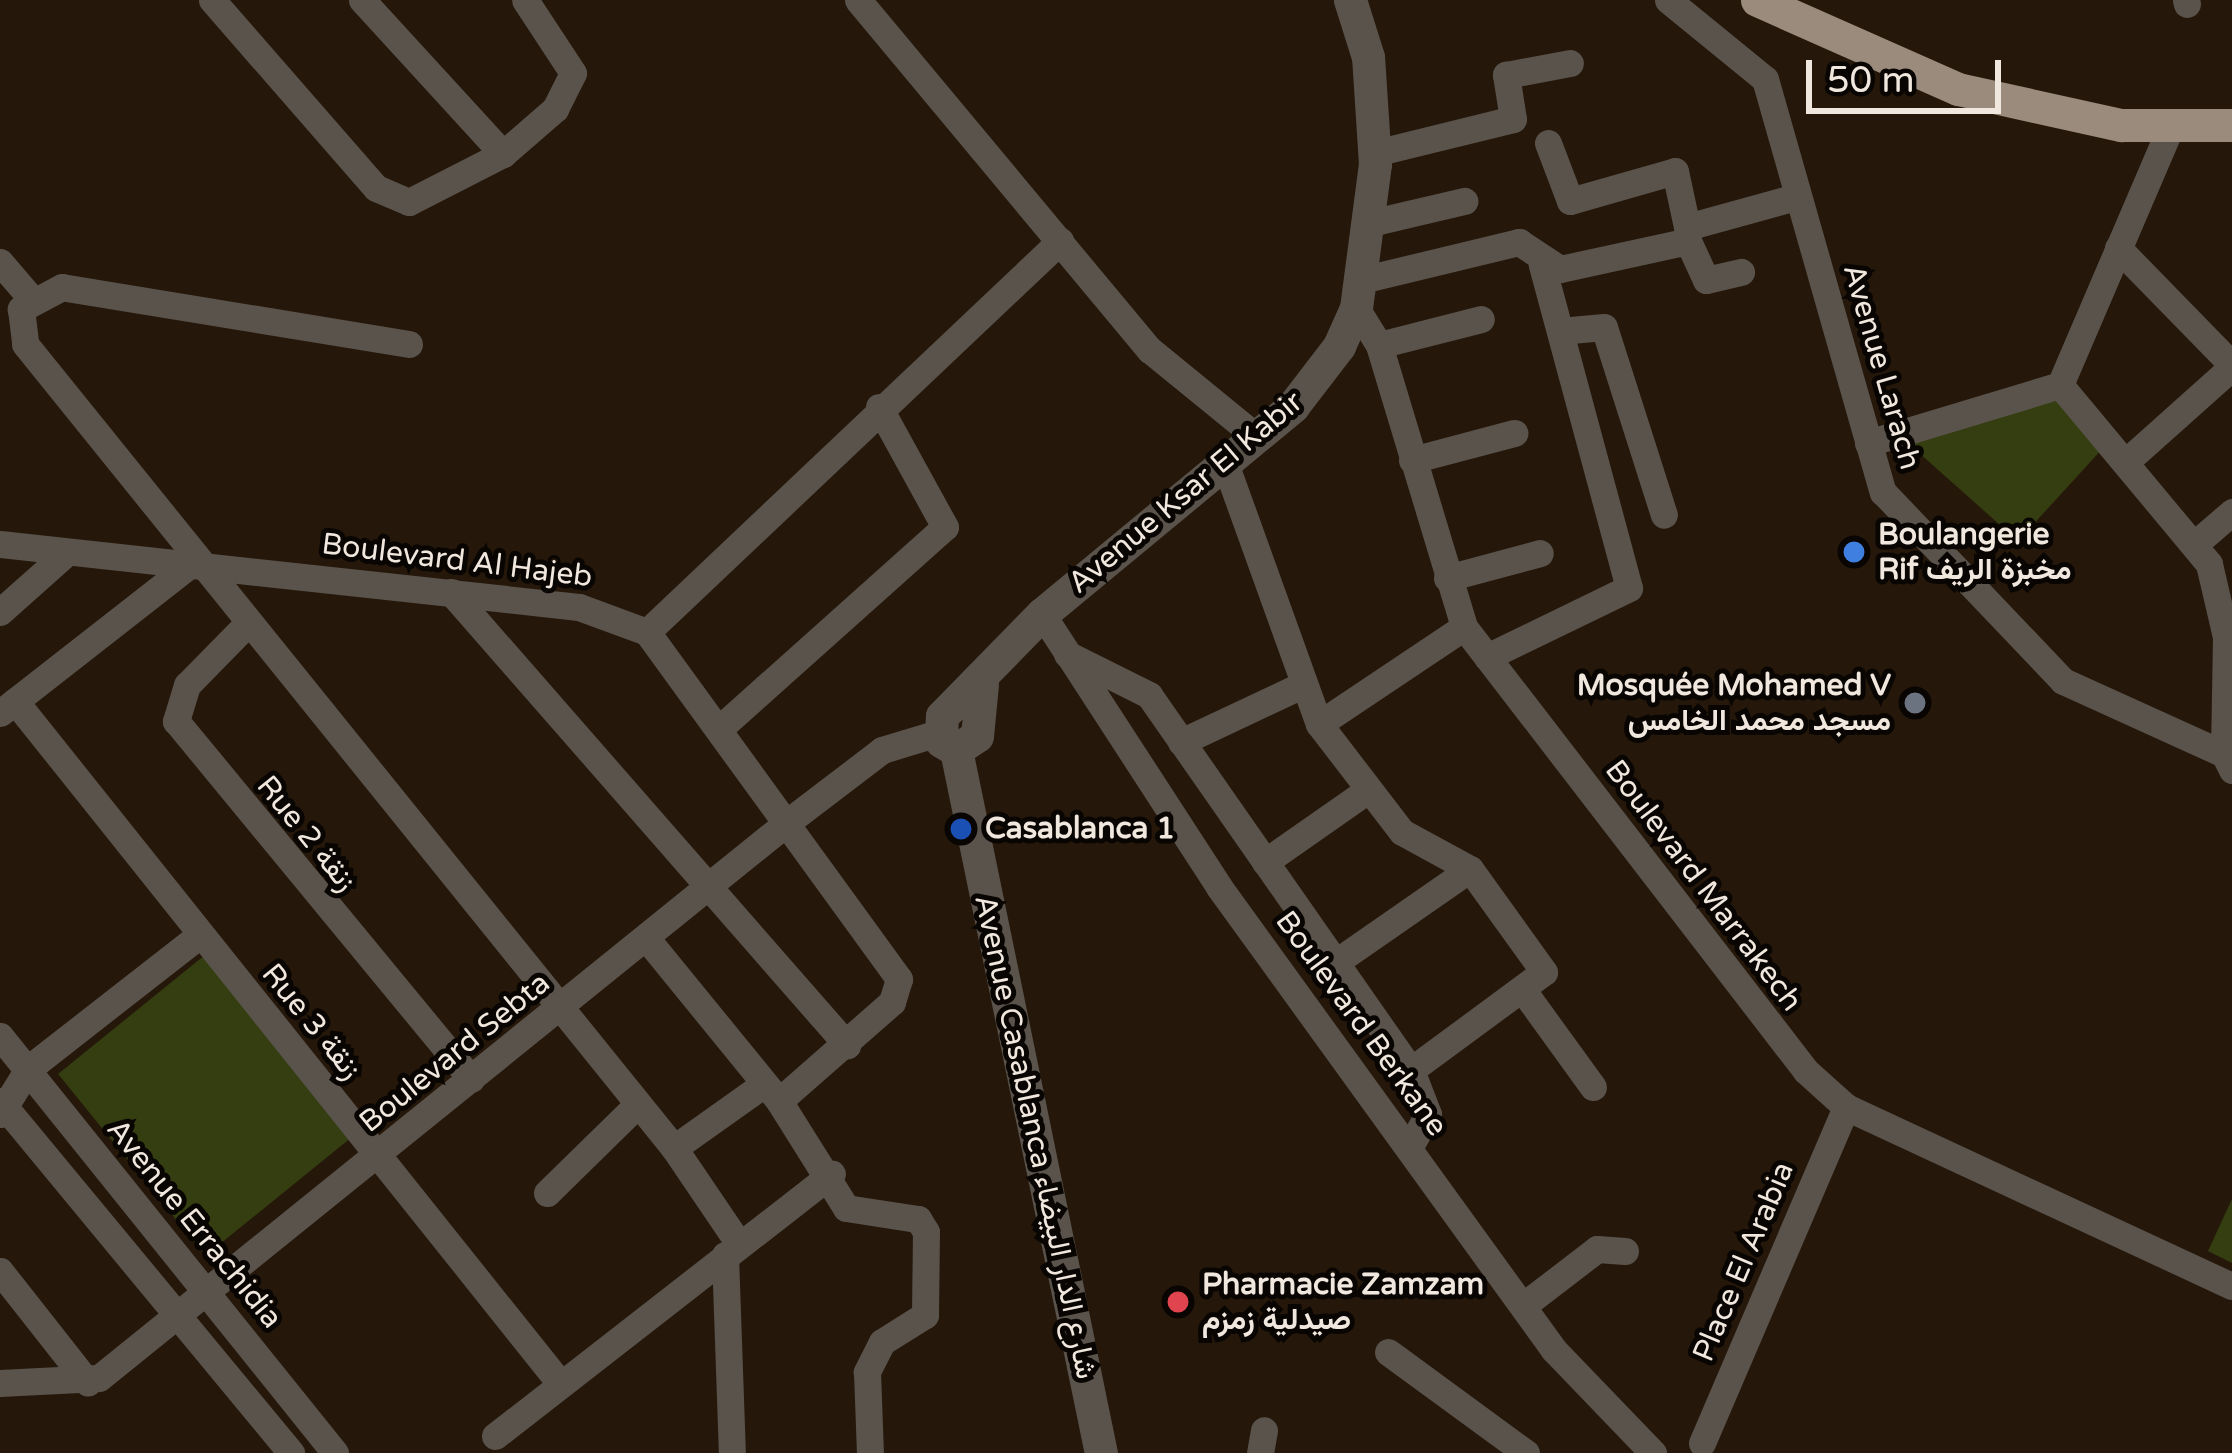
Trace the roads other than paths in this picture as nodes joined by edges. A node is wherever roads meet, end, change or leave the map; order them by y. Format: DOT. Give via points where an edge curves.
graph roads {
  1 [pos="212,0"];
  2 [pos="362,0"];
  3 [pos="525,0"];
  4 [pos="1349,0"];
  5 [pos="1757,0"];
  6 [pos="1670,1"];
  7 [pos="867,4"];
  8 [pos="1570,63"];
  9 [pos="2232,125"];
  10 [pos="2170,128"];
  11 [pos="1548,143"];
  12 [pos="1375,153"];
  13 [pos="503,154"];
  14 [pos="1796,197"];
  15 [pos="1464,201"];
  16 [pos="1370,223"];
  17 [pos="1689,235"];
  18 [pos="1060,241"];
  19 [pos="2118,248"];
  20 [pos="0,262"];
  21 [pos="1542,265"];
  22 [pos="1741,272"];
  23 [pos="1358,294"];
  24 [pos="30,297"];
  25 [pos="1481,319"];
  26 [pos="1560,331"];
  27 [pos="409,344"];
  28 [pos="1379,345"];
  29 [pos="2232,366"];
  30 [pos="2060,385"];
  31 [pos="879,407"];
  32 [pos="1514,434"];
  33 [pos="1258,437"];
  34 [pos="1868,443"];
  35 [pos="2129,459"];
  36 [pos="1412,460"];
  37 [pos="1226,466"];
  38 [pos="2232,512"];
  39 [pos="1664,515"];
  40 [pos="2196,543"];
  41 [pos="0,544"];
  42 [pos="1540,553"];
  43 [pos="64,555"];
  44 [pos="193,562"];
  45 [pos="1447,578"];
  46 [pos="451,592"];
  47 [pos="0,612"];
  48 [pos="1042,614"];
  49 [pos="246,625"];
  50 [pos="1464,627"];
  51 [pos="647,632"];
  52 [pos="1067,654"];
  53 [pos="1487,657"];
  54 [pos="1300,686"];
  55 [pos="2230,702"];
  56 [pos="7,707"];
  57 [pos="1319,724"];
  58 [pos="957,728"];
  59 [pos="719,729"];
  60 [pos="1181,742"];
  61 [pos="2228,762"];
  62 [pos="1368,790"];
  63 [pos="785,824"];
  64 [pos="1265,862"];
  65 [pos="1470,868"];
  66 [pos="707,886"];
  67 [pos="198,935"];
  68 [pos="647,938"];
  69 [pos="1336,962"];
  70 [pos="1522,989"];
  71 [pos="560,1011"];
  72 [pos="0,1036"];
  73 [pos="847,1045"];
  74 [pos="28,1069"];
  75 [pos="1411,1070"];
  76 [pos="471,1079"];
  77 [pos="1593,1087"];
  78 [pos="771,1092"];
  79 [pos="638,1104"];
  80 [pos="1846,1106"];
  81 [pos="2,1108"];
  82 [pos="674,1148"];
  83 [pos="1410,1148"];
  84 [pos="377,1157"];
  85 [pos="832,1174"];
  86 [pos="547,1193"];
  87 [pos="732,1249"];
  88 [pos="1625,1251"];
  89 [pos="0,1270"];
  90 [pos="2232,1286"];
  91 [pos="210,1294"];
  92 [pos="1524,1305"];
  93 [pos="181,1319"];
  94 [pos="1388,1352"];
  95 [pos="559,1382"];
  96 [pos="0,1383"];
  97 [pos="88,1383"];
  98 [pos="495,1436"];
  99 [pos="1702,1443"];
  100 [pos="291,1453"];
  101 [pos="335,1453"];
  102 [pos="732,1453"];
  103 [pos="871,1453"];
  104 [pos="1101,1453"];
  105 [pos="1526,1453"];
  106 [pos="1653,1453"];
  1 -- 13 [label="street" via="392,201"];
  2 -- 13 [label="street"];
  3 -- 13 [label="street" via="573,73 555,109"];
  4 -- 12 [label="street, Avenue Ksar El Kabir" via="1369,57"];
  5 -- 10 [label="main road" via="1958,89"];
  6 -- 14 [label="street, Avenue Larach" via="1765,80"];
  7 -- 18 [label="street"];
  8 -- 12 [label="street" via="1507,75 1513,119"];
  9 -- 10 [label="main road"];
  10 -- 19 [label="street"];
  11 -- 17 [label="street" via="1570,201 1675,171"];
  12 -- 16 [label="street, Avenue Ksar El Kabir"];
  14 -- 17 [label="street"];
  14 -- 34 [label="street, Avenue Larach"];
  15 -- 16 [label="street"];
  16 -- 23 [label="street, Avenue Ksar El Kabir"];
  17 -- 21 [label="street"];
  17 -- 22 [label="street" via="1706,280"];
  18 -- 31 [label="street"];
  18 -- 33 [label="street" via="1150,350"];
  19 -- 29 [label="street"];
  19 -- 30 [label="street"];
  20 -- 24 [label="street"];
  21 -- 23 [label="street" via="1519,242"];
  21 -- 26 [label="street"];
  23 -- 28 [label="street, Boulevard Marrakech"];
  23 -- 33 [label="street, Avenue Ksar El Kabir" via="1318,379"];
  24 -- 27 [label="street" via="62,287"];
  24 -- 44 [label="street" via="25,344"];
  25 -- 28 [label="street"];
  26 -- 39 [label="street" via="1604,327"];
  26 -- 53 [label="street" via="1629,588"];
  28 -- 36 [label="street, Boulevard Marrakech"];
  29 -- 35 [label="street"];
  30 -- 34 [label="street"];
  30 -- 35 [label="street"];
  31 -- 51 [label="street"];
  31 -- 59 [label="street" via="945,526"];
  32 -- 36 [label="street"];
  33 -- 37 [label="street, Avenue Ksar El Kabir"];
  34 -- 61 [label="street, Avenue Larach" via="1883,492 2063,681"];
  35 -- 40 [label="street"];
  36 -- 45 [label="street, Boulevard Marrakech"];
  37 -- 48 [label="street, Avenue Ksar El Kabir"];
  37 -- 54 [label="street"];
  38 -- 40 [label="street"];
  40 -- 55 [label="street" via="2219,593"];
  41 -- 43 [label="street, Boulevard Al Hajeb"];
  42 -- 45 [label="street"];
  43 -- 44 [label="street, Boulevard Al Hajeb"];
  43 -- 47 [label="street"];
  44 -- 46 [label="street, Boulevard Al Hajeb"];
  44 -- 49 [label="street"];
  44 -- 56 [label="street"];
  45 -- 50 [label="street, Boulevard Marrakech"];
  46 -- 51 [label="street, Boulevard Al Hajeb" via="579,607"];
  46 -- 66 [label="street"];
  48 -- 52 [label="street, Boulevard Berkane"];
  48 -- 58 [label="street, Avenue Ksar El Kabir" via="982,684"];
  49 -- 71 [label="street"];
  49 -- 76 [label="street, Rue 2 زنقة" via="187,685 176,721"];
  50 -- 53 [label="street, Boulevard Marrakech"];
  50 -- 57 [label="street"];
  51 -- 59 [label="street"];
  52 -- 60 [label="street" via="1132,680"];
  52 -- 83 [label="street, Boulevard Berkane"];
  53 -- 80 [label="street, Boulevard Marrakech" via="1775,1035"];
  54 -- 57 [label="street"];
  54 -- 60 [label="street"];
  55 -- 61 [label="street"];
  56 -- 67 [label="street, Rue 3 زنقة"];
  57 -- 62 [label="street"];
  58 -- 63 [label="street, Boulevard Sebta" via="882,750"];
  58 -- 104 [label="street, Avenue Casablanca شارع الدار البيضاء"];
  59 -- 63 [label="street"];
  60 -- 64 [label="street"];
  62 -- 64 [label="street"];
  62 -- 65 [label="street" via="1402,832"];
  63 -- 66 [label="street, Boulevard Sebta"];
  63 -- 73 [label="street" via="898,979"];
  64 -- 69 [label="street"];
  65 -- 69 [label="street"];
  65 -- 70 [label="street" via="1544,972"];
  66 -- 68 [label="street, Boulevard Sebta"];
  66 -- 73 [label="street"];
  67 -- 74 [label="street"];
  67 -- 84 [label="street, Rue 3 زنقة"];
  68 -- 71 [label="street, Boulevard Sebta"];
  68 -- 78 [label="street"];
  69 -- 75 [label="street"];
  70 -- 75 [label="street"];
  70 -- 77 [label="street"];
  71 -- 76 [label="street, Boulevard Sebta"];
  71 -- 79 [label="street"];
  72 -- 74 [label="street, Avenue Errachidia"];
  73 -- 78 [label="street"];
  74 -- 81 [label="street"];
  74 -- 91 [label="street, Avenue Errachidia"];
  75 -- 83 [label="street" via="1428,1114"];
  76 -- 84 [label="street, Boulevard Sebta"];
  78 -- 82 [label="street"];
  78 -- 85 [label="street"];
  79 -- 82 [label="street"];
  79 -- 86 [label="street"];
  80 -- 90 [label="street, Boulevard Marrakech"];
  80 -- 99 [label="street, Place El Arabia"];
  81 -- 93 [label="street"];
  82 -- 87 [label="street"];
  83 -- 92 [label="street, Boulevard Berkane"];
  84 -- 91 [label="street, Boulevard Sebta"];
  84 -- 95 [label="street, Rue 3 زنقة"];
  85 -- 87 [label="street"];
  85 -- 103 [label="street" via="852,1213 910,1217 926,1232 925,1315 882,1342 867,1372"];
  87 -- 95 [label="street"];
  87 -- 102 [label="street"];
  88 -- 92 [label="street" via="1597,1250"];
  89 -- 97 [label="street"];
  91 -- 93 [label="street, Boulevard Sebta"];
  91 -- 101 [label="street, Avenue Errachidia"];
  92 -- 106 [label="street, Boulevard Berkane" via="1596,1403"];
  93 -- 97 [label="street, Boulevard Sebta"];
  93 -- 100 [label="street"];
  94 -- 105 [label="street"];
  95 -- 98 [label="street"];
  96 -- 97 [label="street"];
}
